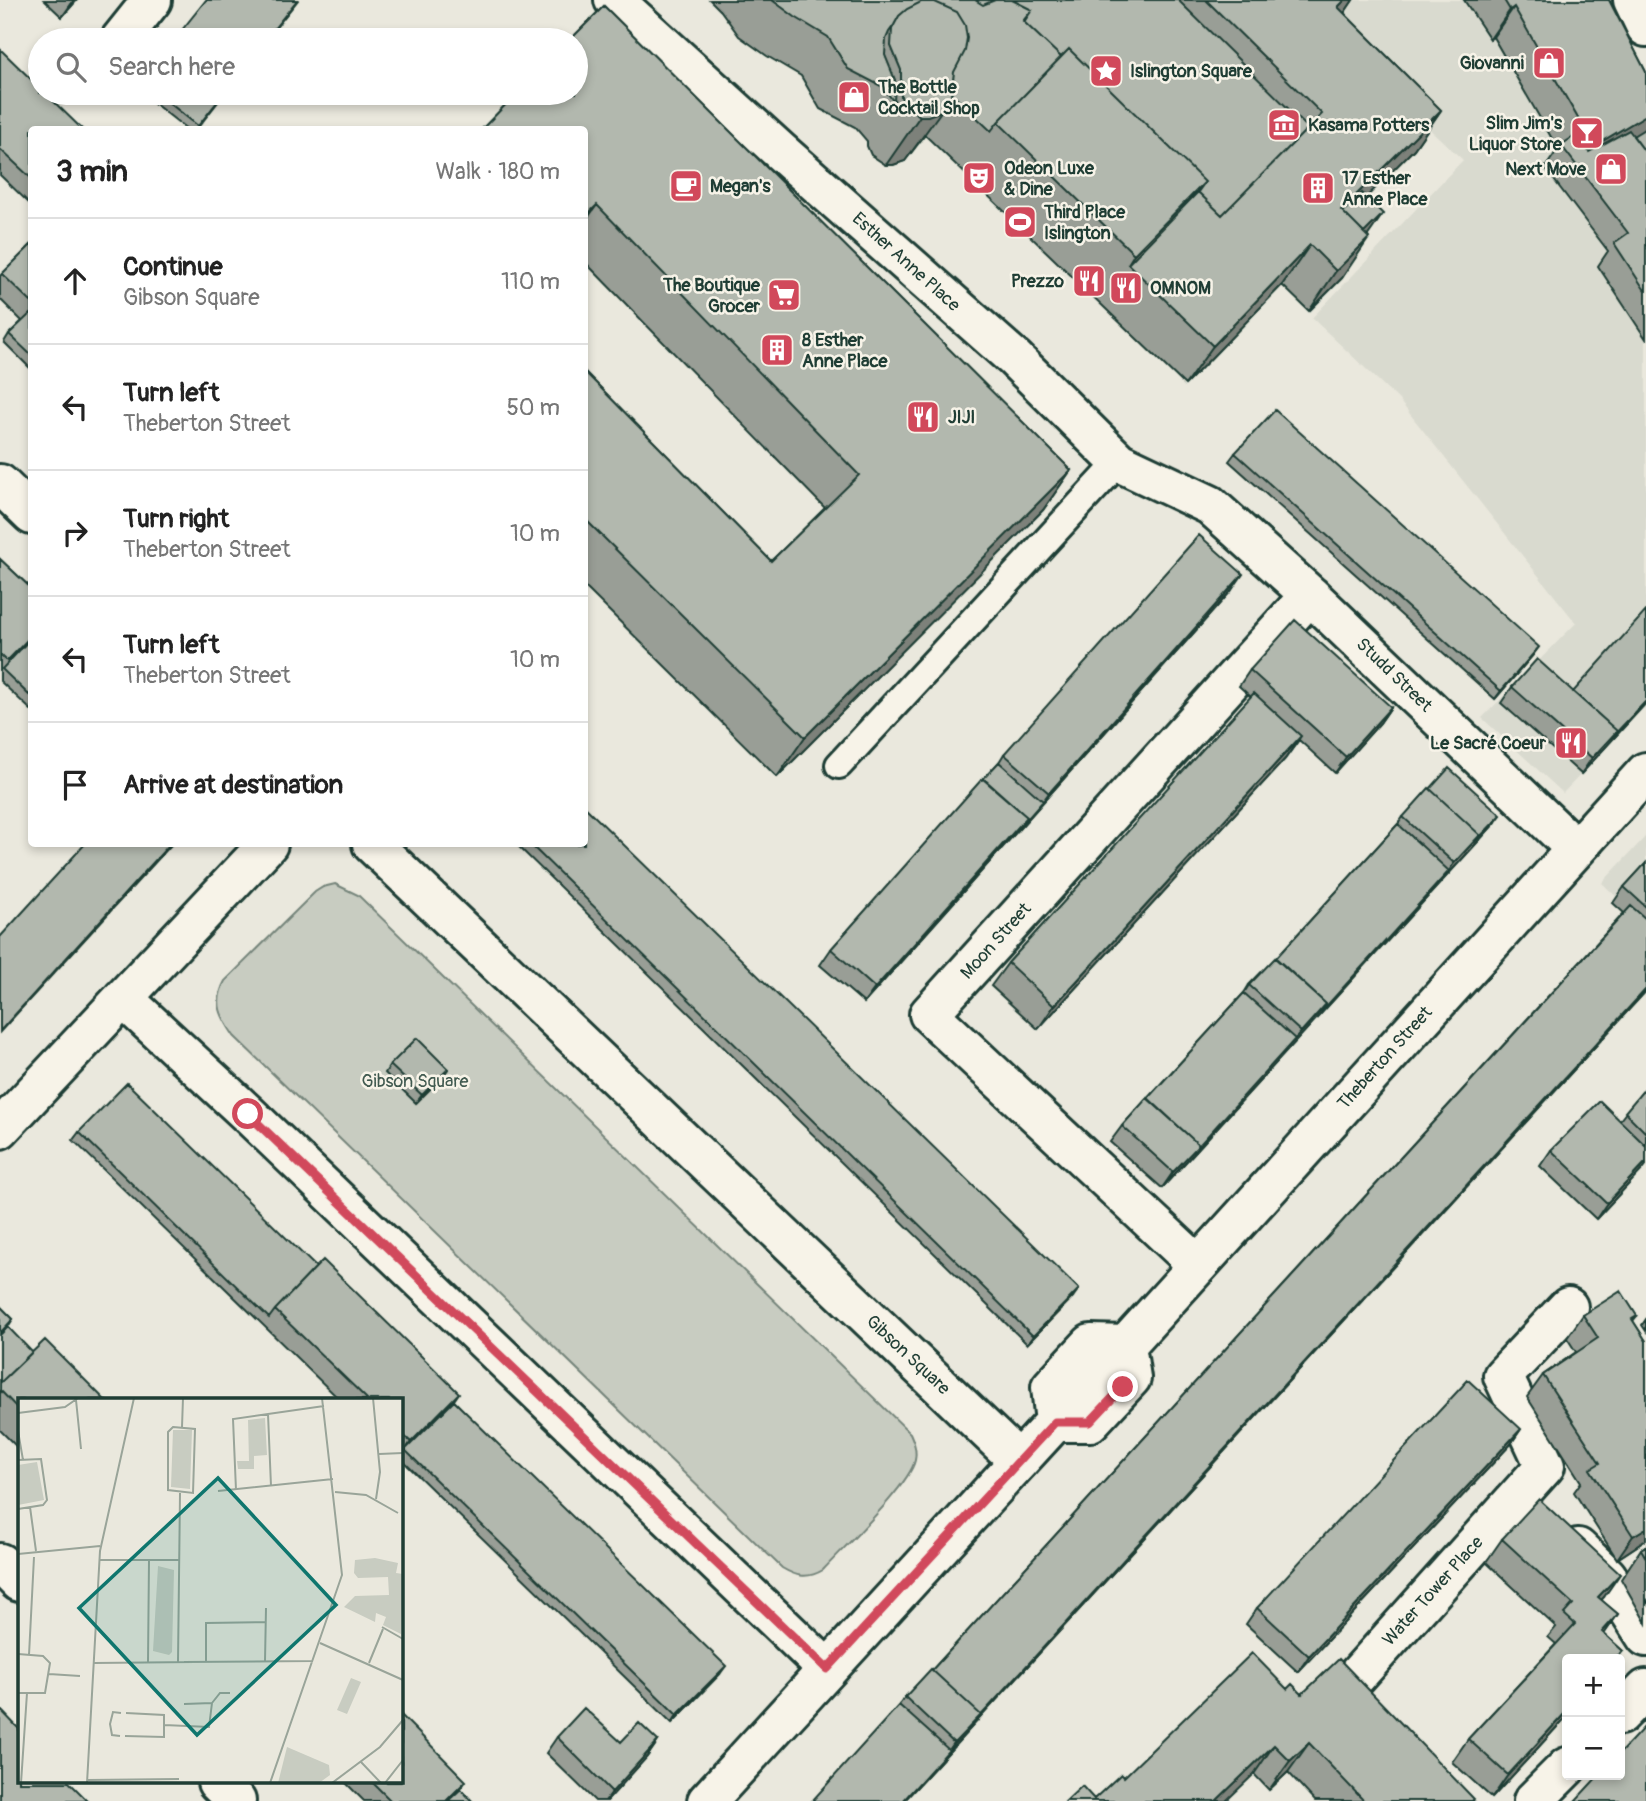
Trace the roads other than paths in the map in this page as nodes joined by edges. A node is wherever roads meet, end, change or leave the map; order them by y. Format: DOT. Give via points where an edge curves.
graph roads {
  1 [pos="152,0"];
  2 [pos="614,0"];
  3 [pos="1633,0"];
  4 [pos="1646,27"];
  5 [pos="130,28"];
  6 [pos="1119,462"];
  7 [pos="1210,505"];
  8 [pos="1310,595"];
  9 [pos="839,765"];
  10 [pos="1643,782"];
  11 [pos="265,847"];
  12 [pos="375,847"];
  13 [pos="1575,848"];
  14 [pos="123,999"];
  15 [pos="0,1129"];
  16 [pos="1198,1265"];
  17 [pos="1568,1307"];
  18 [pos="1126,1345"];
  19 [pos="1055,1422"];
  20 [pos="1019,1461"];
  21 [pos="1521,1494"];
  22 [pos="0,1563"];
  23 [pos="18,1582"];
  24 [pos="1646,1637"];
  25 [pos="827,1669"];
  26 [pos="1345,1689"];
  27 [pos="1646,1689"];
  28 [pos="1625,1710"];
  29 [pos="1562,1772"];
  30 [pos="218,1784"];
  31 [pos="236,1801"];
  32 [pos="707,1801"];
  33 [pos="1533,1801"];
  1 -- 5 [label="main road"];
  2 -- 6 [label="main road, Esther Anne Place" via="1014,358"];
  3 -- 4 [label="main road"];
  6 -- 7 [label="main road, Esther Anne Place"];
  6 -- 9 [label="lane"];
  7 -- 8 [label="main road, Studd Street"];
  8 -- 13 [label="main road, Studd Street"];
  8 -- 16 [label="main road, Moon Street" via="929,1014"];
  10 -- 13 [label="main road, Theberton Street"];
  11 -- 14 [label="main road"];
  12 -- 20 [label="main road, Gibson Square"];
  13 -- 16 [label="main road, Theberton Street"];
  14 -- 15 [label="main road"];
  14 -- 25 [label="main road"];
  16 -- 18 [label="main road, Theberton Street"];
  17 -- 21 [label="main road, Water Tower Place" via="1503,1376 1545,1466"];
  18 -- 19 [label="main road" via="1131,1378 1090,1422"];
  18 -- 19 [label="main road" via="1091,1344 1051,1387"];
  19 -- 20 [label="main road"];
  20 -- 25 [label="main road"];
  21 -- 24 [label="main road" via="1607,1576"];
  21 -- 26 [label="main road, Water Tower Place"];
  22 -- 23 [label="main road"];
  25 -- 32 [label="main road"];
  27 -- 28 [label="main road"];
  29 -- 33 [label="main road"];
  30 -- 31 [label="main road"];
}
